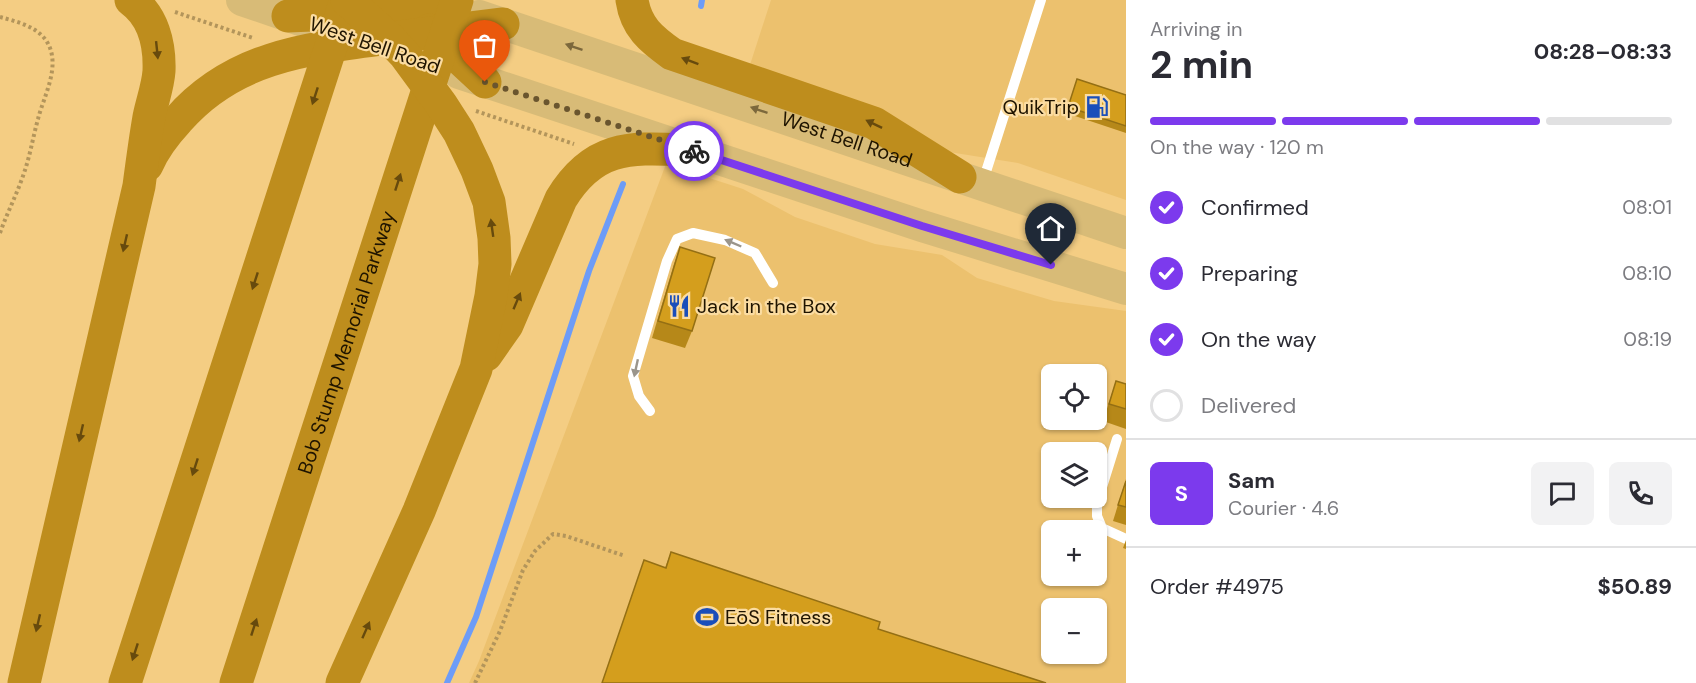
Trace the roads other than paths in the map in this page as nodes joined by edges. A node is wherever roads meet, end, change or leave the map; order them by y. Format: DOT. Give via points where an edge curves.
graph roads {
  1 [pos="131,0"];
  2 [pos="242,0"];
  3 [pos="632,0"];
  4 [pos="1041,0"];
  5 [pos="431,6"];
  6 [pos="288,16"];
  7 [pos="369,24"];
  8 [pos="503,24"];
  9 [pos="480,96"];
  10 [pos="692,150"];
  11 [pos="971,181"];
  12 [pos="139,186"];
  13 [pos="1126,233"];
  14 [pos="1016,255"];
  15 [pos="1126,267"];
  16 [pos="773,283"];
  17 [pos="1126,289"];
  18 [pos="476,369"];
  19 [pos="650,411"];
  20 [pos="1117,439"];
  21 [pos="1126,539"];
  22 [pos="24,683"];
  23 [pos="125,683"];
  24 [pos="236,683"];
  25 [pos="342,683"];
  1 -- 12 [label="highway, one-way" via="151,22 159,71"];
  2 -- 6 [label="main road, West Bell Road"];
  11 -- 3 [label="highway, one-way" via="874,123 672,54 652,40 640,24"];
  4 -- 11 [label="lane"];
  5 -- 7 [label="highway"];
  5 -- 8 [label="highway"];
  5 -- 9 [label="highway"];
  24 -- 5 [label="highway, Bob Stump Memorial Parkway, one-way"];
  6 -- 7 [label="highway"];
  7 -- 9 [label="main road, West Bell Road"];
  7 -- 12 [label="highway" via="290,53 265,48 244,69 208,90 188,108 165,135"];
  18 -- 7 [label="highway, one-way" via="495,264 489,202 465,145 441,104"];
  7 -- 23 [label="highway, one-way"];
  11 -- 8 [label="main road, West Bell Road, one-way"];
  9 -- 10 [label="main road, West Bell Road"];
  10 -- 14 [label="main road, West Bell Road"];
  18 -- 10 [label="highway, one-way" via="507,325 572,181 593,162 628,150"];
  11 -- 13 [label="main road, West Bell Road"];
  12 -- 22 [label="highway, one-way"];
  14 -- 15 [label="main road" via="1088,255"];
  14 -- 17 [label="main road, West Bell Road"];
  16 -- 19 [label="lane, one-way" via="755,253 693,232 677,239 633,376 639,396"];
  25 -- 18 [label="highway, one-way" via="419,511"];
  20 -- 21 [label="lane" via="1097,503 1097,516 1102,528"];
}
